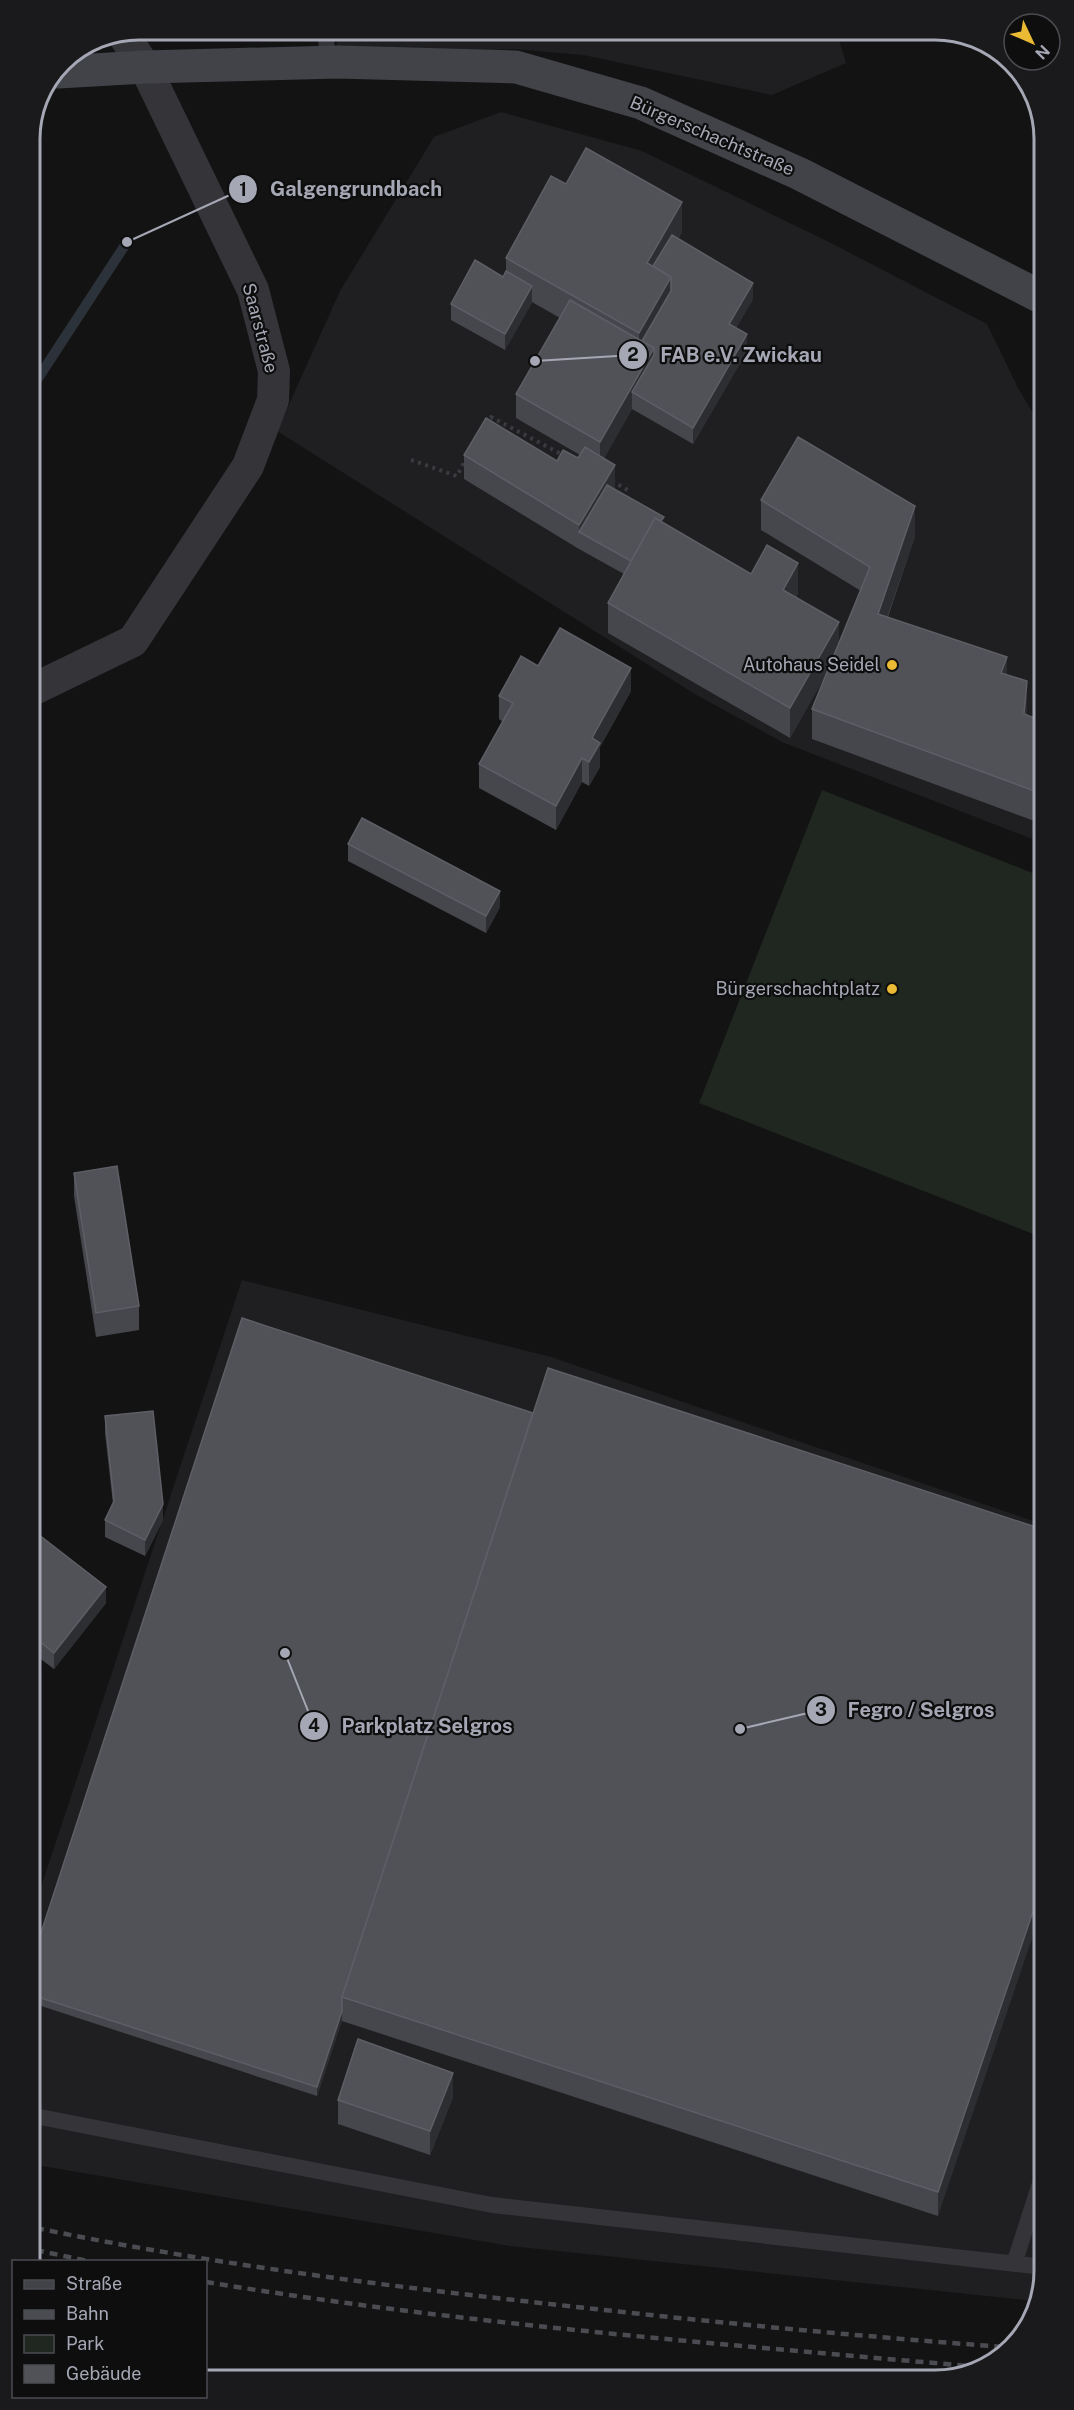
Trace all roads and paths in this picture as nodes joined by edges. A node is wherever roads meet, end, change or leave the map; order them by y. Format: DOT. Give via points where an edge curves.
graph roads {
  1 [pos="326,40"];
  2 [pos="128,41"];
  3 [pos="327,62"];
  4 [pos="145,67"];
  5 [pos="69,71"];
  6 [pos="1034,293"];
  7 [pos="485,427"];
  8 [pos="468,456"];
  9 [pos="411,460"];
  10 [pos="571,460"];
  11 [pos="611,481"];
  12 [pos="631,492"];
  13 [pos="41,686"];
  14 [pos="40,2117"];
  15 [pos="1034,2202"];
  16 [pos="1014,2264"];
  17 [pos="1034,2266"];
  1 -- 3 [label="lane"];
  2 -- 4 [label="street"];
  3 -- 4 [label="main road, Bürgerschachtstraße"];
  3 -- 6 [label="main road, Bürgerschachtstraße" via="516,67 641,104 800,174"];
  4 -- 5 [label="main road, Bürgerschachtstraße"];
  4 -- 13 [label="street, Saarstraße" via="253,290 274,371 273,400 248,466 133,641"];
  7 -- 10 [label="path" via="491,417"];
  8 -- 9 [label="path" via="457,476"];
  11 -- 12 [label="path"];
  14 -- 16 [label="lane" via="492,2205"];
  15 -- 16 [label="lane"];
  16 -- 17 [label="lane"];
}
